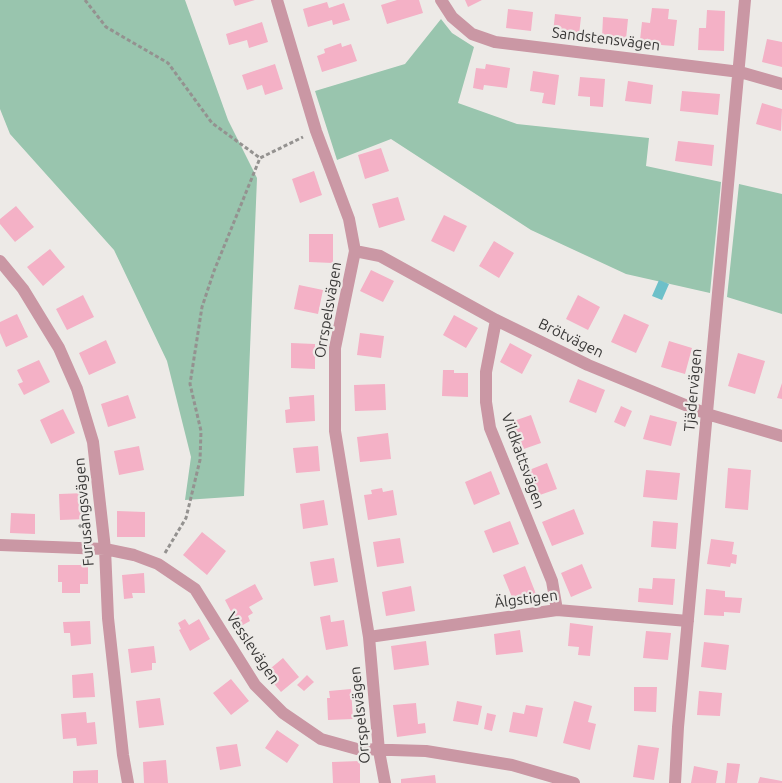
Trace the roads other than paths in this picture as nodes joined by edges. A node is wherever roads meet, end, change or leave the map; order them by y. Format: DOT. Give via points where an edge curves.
graph roads {
  1 [pos="277,0"];
  2 [pos="441,0"];
  3 [pos="745,0"];
  4 [pos="740,72"];
  5 [pos="782,84"];
  6 [pos="355,251"];
  7 [pos="0,261"];
  8 [pos="496,320"];
  9 [pos="707,414"];
  10 [pos="782,436"];
  11 [pos="0,545"];
  12 [pos="105,549"];
  13 [pos="558,610"];
  14 [pos="688,621"];
  15 [pos="369,637"];
  16 [pos="379,751"];
  17 [pos="128,783"];
  18 [pos="385,783"];
  19 [pos="574,783"];
  20 [pos="675,783"];
  1 -- 6 [label="street, Orrspelsvägen" via="316,131 349,219"];
  2 -- 4 [label="street, Sandstensvägen" via="452,17 472,34 495,42"];
  3 -- 4 [label="street, Tjädervägen"];
  4 -- 5 [label="street, Sandstensvägen"];
  4 -- 9 [label="street, Tjädervägen"];
  6 -- 8 [label="street, Brötvägen" via="380,256"];
  6 -- 15 [label="street, Orrspelsvägen" via="334,348 334,431"];
  7 -- 12 [label="street, Furusångsvägen" via="23,289 49,331 77,389 93,442"];
  8 -- 9 [label="street, Brötvägen" via="588,366"];
  8 -- 13 [label="street, Vildkattsvägen" via="486,372 490,428 552,581"];
  9 -- 10 [label="street, Brötvägen"];
  9 -- 14 [label="street, Tjädervägen"];
  11 -- 12 [label="street, Vesslevägen"];
  12 -- 16 [label="street, Vesslevägen" via="158,564 195,589 255,685 283,713 321,739"];
  12 -- 17 [label="street, Furusångsvägen" via="108,618"];
  13 -- 14 [label="street, Älgstigen"];
  13 -- 15 [label="street, Älgstigen"];
  14 -- 20 [label="street, Tjädervägen"];
  15 -- 16 [label="street, Orrspelsvägen"];
  16 -- 18 [label="street, Orrspelsvägen"];
  16 -- 19 [label="street, Vesslevägen" via="426,751 488,761"];
}
